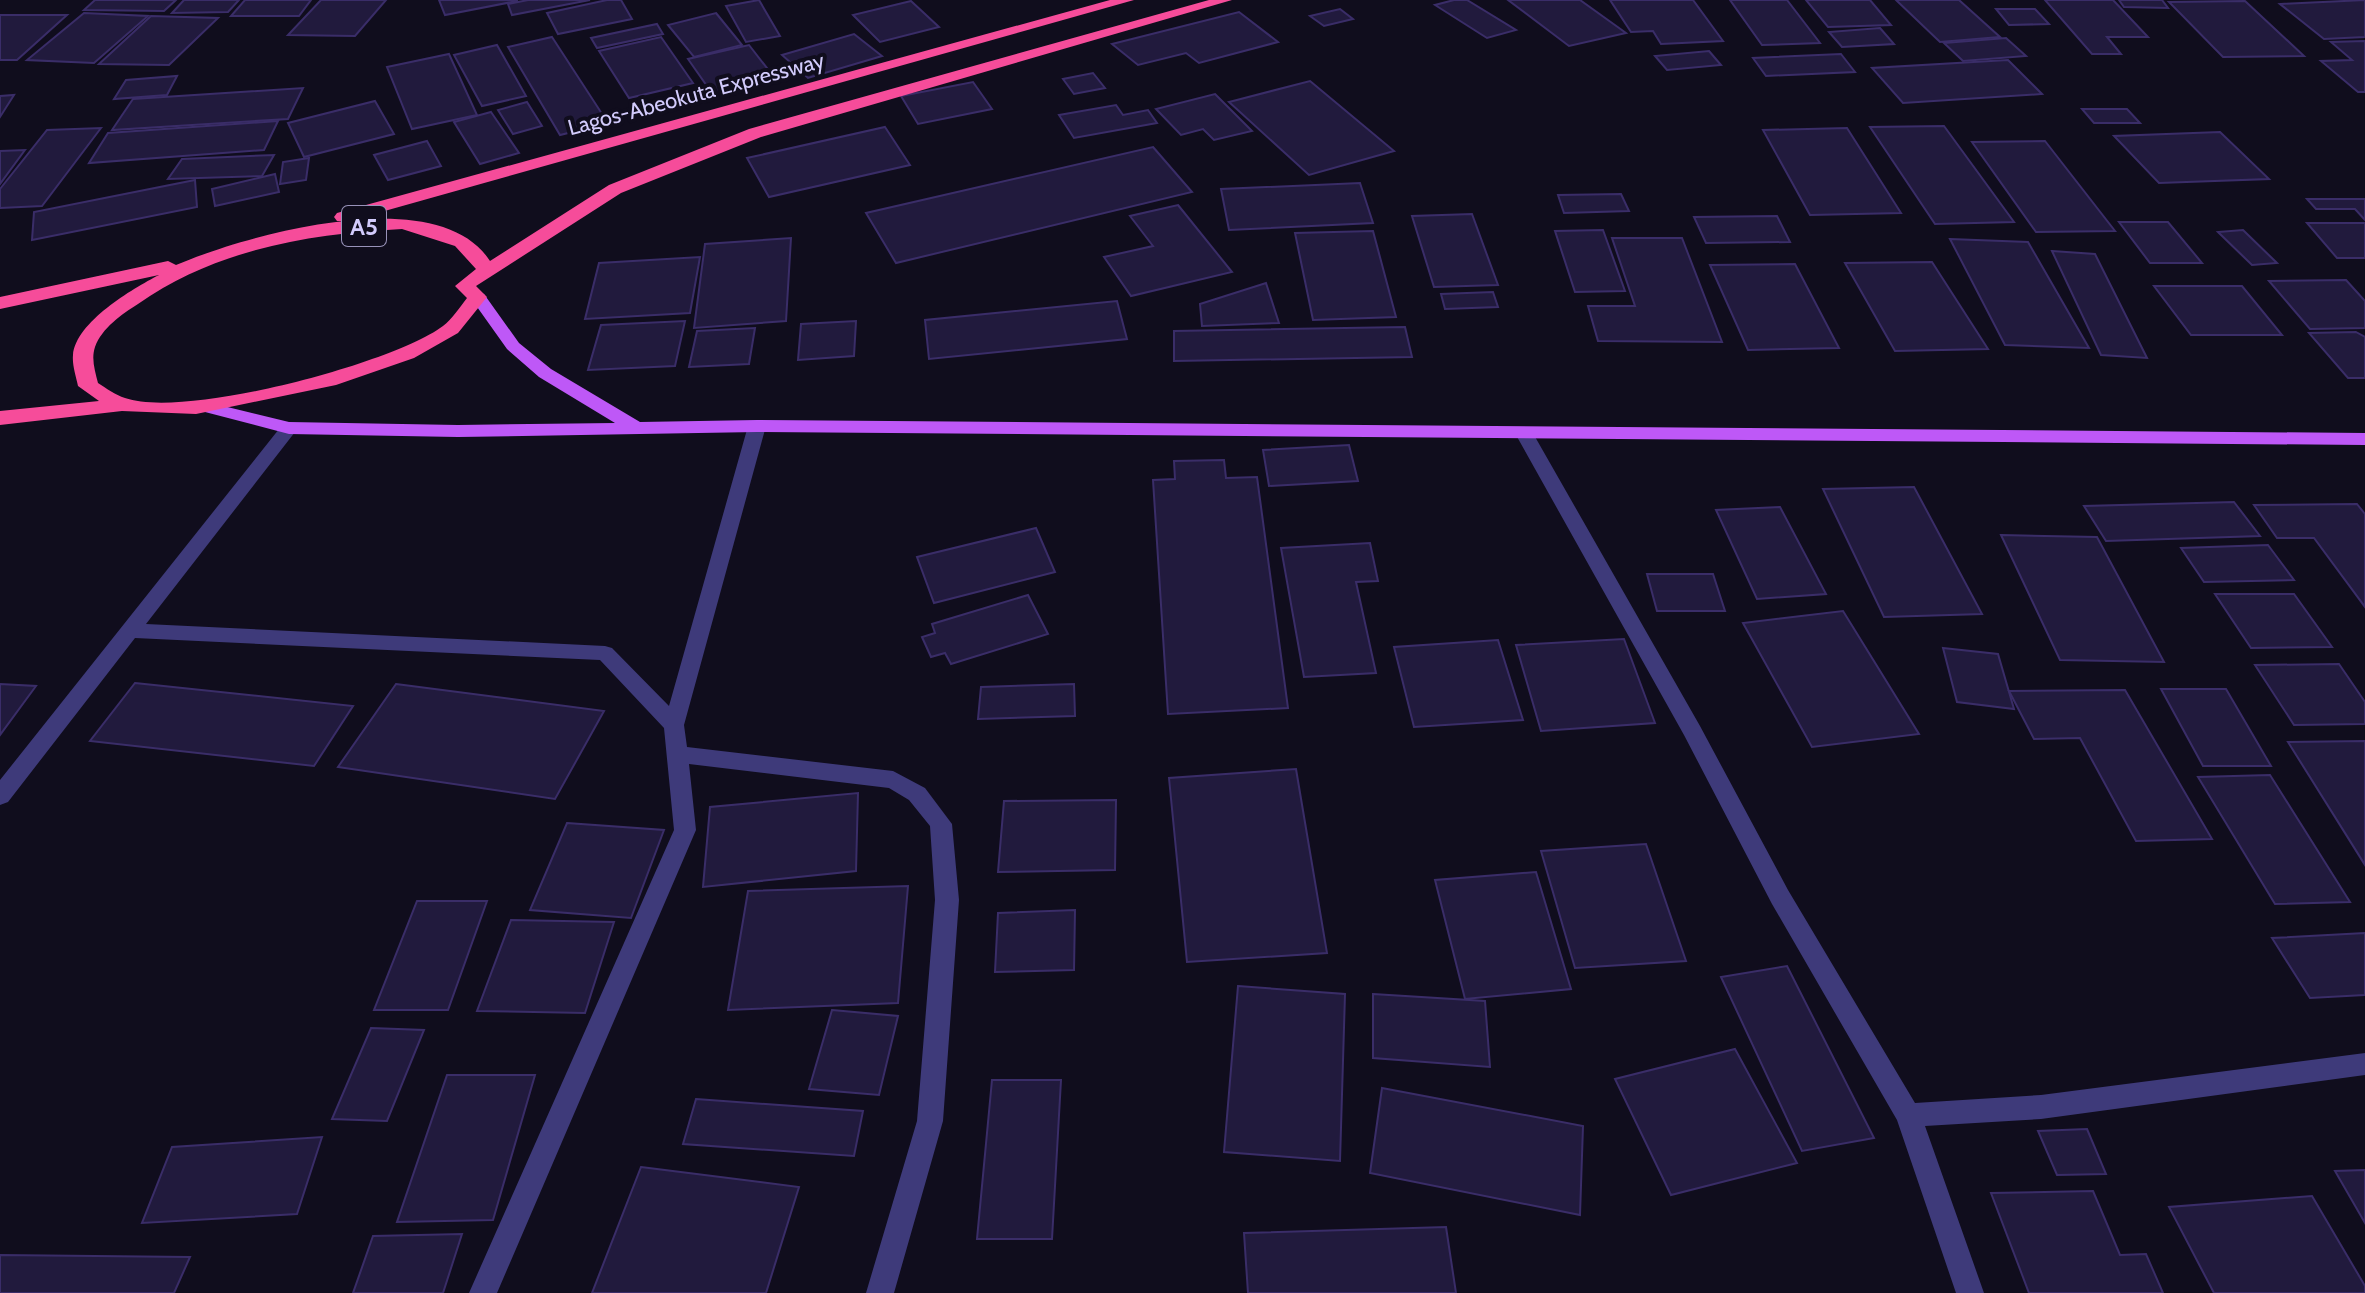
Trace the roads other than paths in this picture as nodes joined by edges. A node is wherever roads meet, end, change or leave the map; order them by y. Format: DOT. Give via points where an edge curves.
graph roads {
  1 [pos="1127,0"];
  2 [pos="1225,0"];
  3 [pos="278,236"];
  4 [pos="194,262"];
  5 [pos="471,291"];
  6 [pos="0,303"];
  7 [pos="122,405"];
  8 [pos="211,408"];
  9 [pos="0,418"];
  10 [pos="757,426"];
  11 [pos="289,428"];
  12 [pos="638,429"];
  13 [pos="1525,435"];
  14 [pos="2365,439"];
  15 [pos="132,631"];
  16 [pos="674,725"];
  17 [pos="675,754"];
  18 [pos="0,796"];
  19 [pos="2365,1064"];
  20 [pos="1908,1115"];
  21 [pos="483,1293"];
  22 [pos="880,1293"];
  23 [pos="1970,1293"];
  1 -- 3 [label="highway, Lagos-Abeokuta Expressway / A5"];
  2 -- 5 [label="highway, Lagos-Abeokuta Expressway / A5" via="755,133 615,189"];
  3 -- 4 [label="highway, A5"];
  3 -- 5 [label="highway, A5" via="402,224 448,234 477,252 486,270"];
  4 -- 6 [label="highway, A5"];
  4 -- 7 [label="highway, A5" via="139,292 99,324 83,353 88,386"];
  5 -- 8 [label="highway, A5" via="451,329 407,354 329,381"];
  5 -- 12 [label="main road" via="513,346 545,373"];
  7 -- 8 [label="highway, A5"];
  7 -- 9 [label="highway, A5"];
  8 -- 11 [label="main road"];
  10 -- 12 [label="main road"];
  10 -- 13 [label="main road"];
  10 -- 16 [label="street"];
  11 -- 12 [label="main road"];
  11 -- 15 [label="street"];
  13 -- 14 [label="main road"];
  13 -- 20 [label="street" via="1780,897"];
  15 -- 16 [label="street" via="605,653"];
  15 -- 18 [label="street"];
  16 -- 17 [label="street"];
  17 -- 21 [label="street" via="685,830"];
  17 -- 22 [label="street" via="893,780 917,794 941,824 947,900 930,1121"];
  19 -- 20 [label="street" via="2041,1107"];
  20 -- 23 [label="street"];
}
